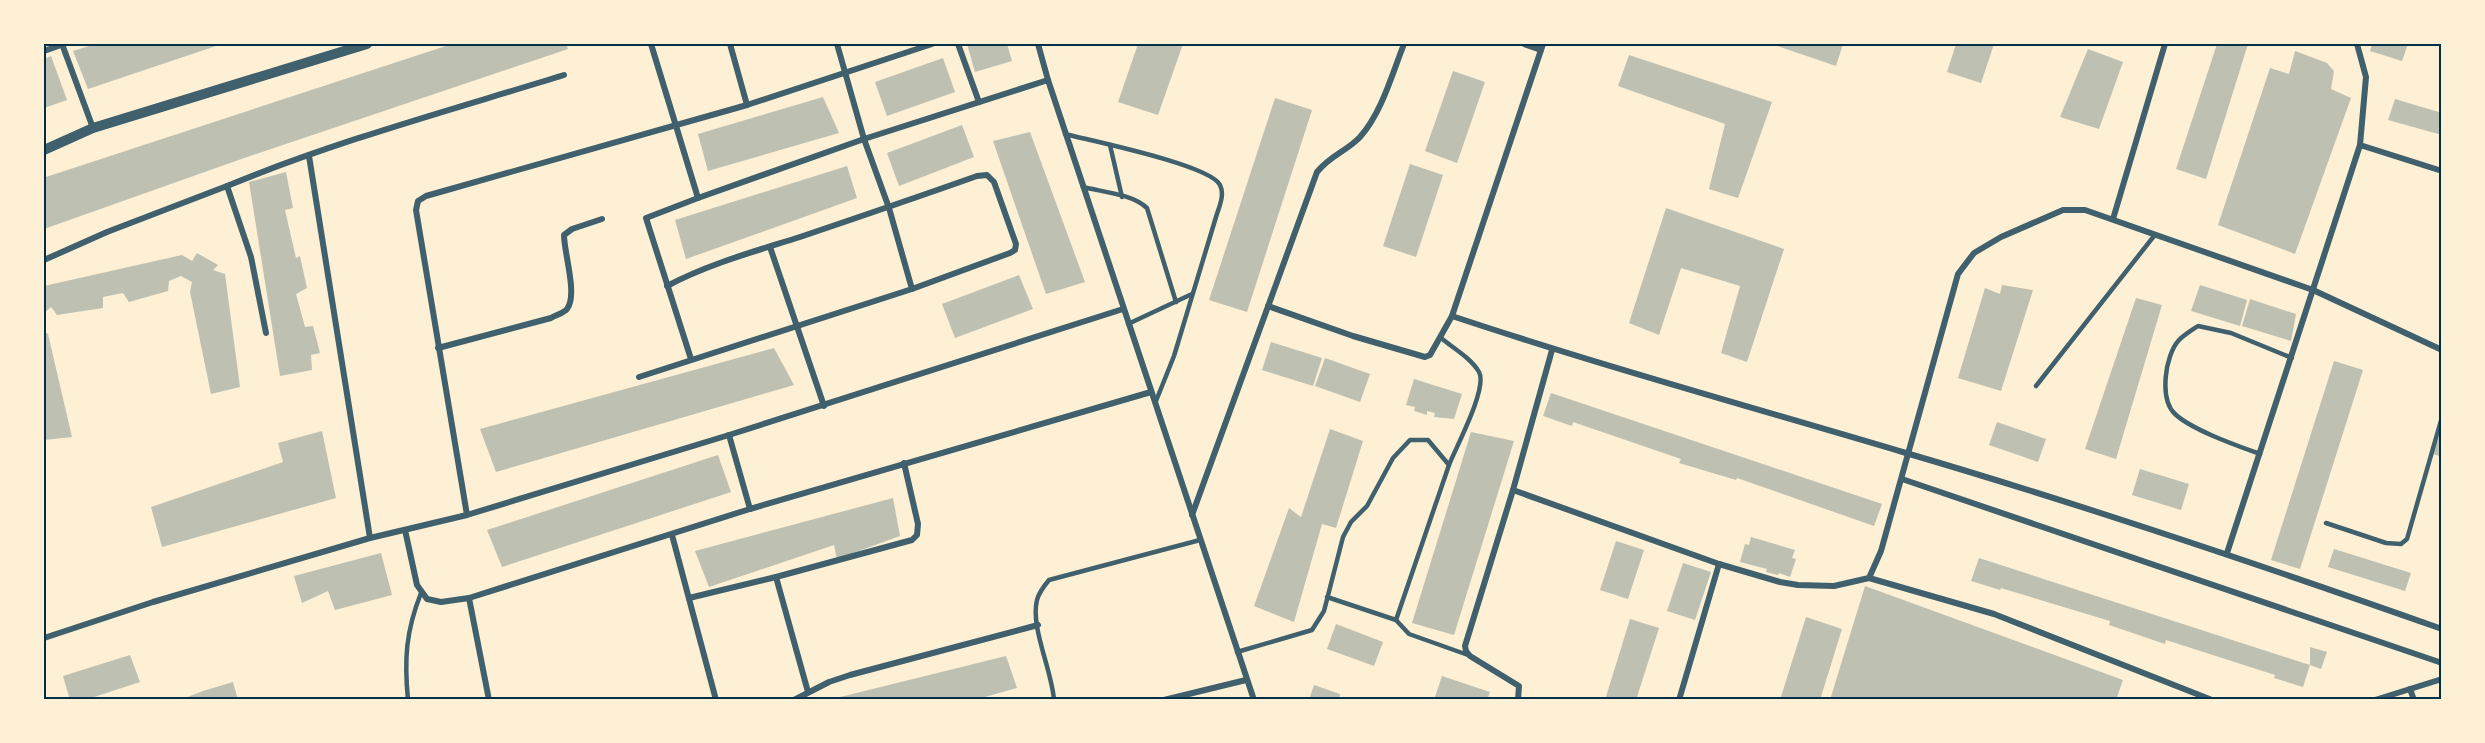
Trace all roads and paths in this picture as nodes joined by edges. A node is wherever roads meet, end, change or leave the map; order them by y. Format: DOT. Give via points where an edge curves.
graph roads {
  1 [pos="63,44"];
  2 [pos="367,44"];
  3 [pos="651,44"];
  4 [pos="730,44"];
  5 [pos="837,44"];
  6 [pos="932,44"];
  7 [pos="958,44"];
  8 [pos="1038,44"];
  9 [pos="1404,44"];
  10 [pos="1524,44"];
  11 [pos="2165,44"];
  12 [pos="2357,44"];
  13 [pos="1542,47"];
  14 [pos="44,51"];
  15 [pos="846,71"];
  16 [pos="564,75"];
  17 [pos="1048,80"];
  18 [pos="979,102"];
  19 [pos="747,105"];
  20 [pos="677,124"];
  21 [pos="93,128"];
  22 [pos="1065,134"];
  23 [pos="864,140"];
  24 [pos="1110,145"];
  25 [pos="2360,145"];
  26 [pos="44,150"];
  27 [pos="309,156"];
  28 [pos="2442,171"];
  29 [pos="227,186"];
  30 [pos="1083,187"];
  31 [pos="1122,196"];
  32 [pos="698,198"];
  33 [pos="889,208"];
  34 [pos="602,219"];
  35 [pos="2113,219"];
  36 [pos="2154,236"];
  37 [pos="770,247"];
  38 [pos="44,260"];
  39 [pos="667,286"];
  40 [pos="912,289"];
  41 [pos="2313,290"];
  42 [pos="1192,294"];
  43 [pos="1176,302"];
  44 [pos="1268,306"];
  45 [pos="1123,309"];
  46 [pos="1452,316"];
  47 [pos="1128,324"];
  48 [pos="795,325"];
  49 [pos="266,333"];
  50 [pos="1441,338"];
  51 [pos="438,348"];
  52 [pos="1552,350"];
  53 [pos="2442,350"];
  54 [pos="2292,358"];
  55 [pos="691,359"];
  56 [pos="639,377"];
  57 [pos="2036,386"];
  58 [pos="1151,392"];
  59 [pos="1155,404"];
  60 [pos="824,406"];
  61 [pos="2442,417"];
  62 [pos="729,435"];
  63 [pos="1909,453"];
  64 [pos="2260,454"];
  65 [pos="904,463"];
  66 [pos="1449,465"];
  67 [pos="1902,479"];
  68 [pos="1513,490"];
  69 [pos="750,509"];
  70 [pos="467,514"];
  71 [pos="1192,516"];
  72 [pos="2326,523"];
  73 [pos="405,530"];
  74 [pos="672,535"];
  75 [pos="369,538"];
  76 [pos="1200,540"];
  77 [pos="2227,553"];
  78 [pos="1719,564"];
  79 [pos="776,577"];
  80 [pos="1869,578"];
  81 [pos="421,593"];
  82 [pos="469,597"];
  83 [pos="1327,597"];
  84 [pos="689,598"];
  85 [pos="1396,620"];
  86 [pos="1038,625"];
  87 [pos="2442,629"];
  88 [pos="44,638"];
  89 [pos="1237,652"];
  90 [pos="1470,656"];
  91 [pos="2442,663"];
  92 [pos="2442,679"];
  93 [pos="1246,680"];
  94 [pos="2410,689"];
  95 [pos="808,692"];
  96 [pos="408,699"];
  97 [pos="489,699"];
  98 [pos="716,699"];
  99 [pos="794,699"];
  100 [pos="1054,699"];
  101 [pos="1164,699"];
  102 [pos="1254,699"];
  103 [pos="1518,699"];
  104 [pos="1679,699"];
  105 [pos="2212,699"];
  106 [pos="2375,699"];
  107 [pos="2414,699"];
  1 -- 14 [label="street"];
  1 -- 21 [label="street"];
  2 -- 21 [label="street"];
  3 -- 20 [label="street"];
  4 -- 19 [label="street"];
  5 -- 15 [label="street"];
  6 -- 15 [label="street"];
  7 -- 18 [label="street"];
  8 -- 17 [label="street"];
  9 -- 44 [label="street" via="1368,127 1358,139 1327,159 1317,172"];
  10 -- 13 [label="street"];
  11 -- 35 [label="street"];
  12 -- 25 [label="street" via="2366,77"];
  13 -- 46 [label="street"];
  15 -- 19 [label="street"];
  15 -- 23 [label="street"];
  16 -- 27 [label="street"];
  17 -- 18 [label="street"];
  17 -- 22 [label="street"];
  18 -- 23 [label="street"];
  19 -- 20 [label="street"];
  20 -- 32 [label="street"];
  20 -- 51 [label="street" via="418,201 416,210"];
  21 -- 26 [label="street"];
  22 -- 24 [label="lane"];
  22 -- 30 [label="street"];
  23 -- 32 [label="street"];
  23 -- 33 [label="street"];
  24 -- 31 [label="lane"];
  24 -- 42 [label="lane" via="1183,165 1212,177 1220,185 1222,196"];
  25 -- 28 [label="street"];
  25 -- 41 [label="street"];
  27 -- 29 [label="street"];
  27 -- 75 [label="street"];
  29 -- 38 [label="street"];
  29 -- 49 [label="street" via="251,257"];
  30 -- 31 [label="lane"];
  30 -- 45 [label="street"];
  31 -- 43 [label="lane" via="1147,208"];
  32 -- 39 [label="street" via="646,218"];
  33 -- 37 [label="street"];
  33 -- 40 [label="street"];
  33 -- 40 [label="street" via="987,175 994,182 1016,244 1010,254"];
  34 -- 51 [label="street" via="572,228 564,235 571,283 571,301 566,310 551,318"];
  35 -- 36 [label="street"];
  35 -- 63 [label="street" via="2085,210 2063,210 1974,253 1958,274"];
  36 -- 41 [label="street"];
  36 -- 57 [label="lane"];
  37 -- 39 [label="street"];
  37 -- 48 [label="street"];
  39 -- 55 [label="street"];
  40 -- 48 [label="street"];
  41 -- 53 [label="street"];
  41 -- 54 [label="street"];
  42 -- 43 [label="lane"];
  42 -- 59 [label="lane"];
  43 -- 47 [label="lane"];
  44 -- 50 [label="street" via="1425,357 1434,352"];
  44 -- 71 [label="street"];
  45 -- 47 [label="street"];
  45 -- 60 [label="street"];
  46 -- 50 [label="street"];
  46 -- 52 [label="street"];
  47 -- 58 [label="street"];
  48 -- 55 [label="street"];
  48 -- 60 [label="street"];
  50 -- 66 [label="lane" via="1481,375 1481,389"];
  51 -- 70 [label="street"];
  52 -- 63 [label="street"];
  52 -- 68 [label="street"];
  54 -- 64 [label="street"];
  54 -- 64 [label="lane" via="2231,333 2198,326 2179,340 2167,367 2165,392 2174,413 2223,441"];
  55 -- 56 [label="street"];
  58 -- 59 [label="street"];
  58 -- 65 [label="street"];
  59 -- 71 [label="street"];
  60 -- 62 [label="street"];
  61 -- 72 [label="lane" via="2407,539 2401,544 2386,543"];
  62 -- 69 [label="street"];
  62 -- 70 [label="street"];
  63 -- 67 [label="street"];
  63 -- 77 [label="street"];
  64 -- 77 [label="street"];
  65 -- 69 [label="street"];
  65 -- 79 [label="street" via="918,524 917,536"];
  66 -- 83 [label="lane" via="1428,440 1410,440 1393,458 1367,506 1343,537"];
  66 -- 85 [label="lane"];
  67 -- 80 [label="street"];
  67 -- 91 [label="street"];
  68 -- 78 [label="street"];
  68 -- 90 [label="street" via="1465,646"];
  69 -- 74 [label="street"];
  70 -- 73 [label="street"];
  71 -- 76 [label="street"];
  73 -- 75 [label="street"];
  73 -- 81 [label="street"];
  74 -- 82 [label="street"];
  74 -- 84 [label="street"];
  75 -- 88 [label="street"];
  76 -- 86 [label="lane" via="1049,580 1036,603"];
  76 -- 89 [label="street"];
  77 -- 87 [label="street"];
  78 -- 80 [label="street" via="1798,585 1834,586"];
  78 -- 104 [label="street"];
  79 -- 84 [label="street"];
  79 -- 95 [label="street"];
  80 -- 105 [label="street" via="1994,614"];
  81 -- 82 [label="street" via="433,602"];
  81 -- 96 [label="lane" via="407,638"];
  82 -- 97 [label="street"];
  83 -- 85 [label="lane"];
  83 -- 89 [label="lane" via="1324,611 1312,630"];
  84 -- 98 [label="street"];
  85 -- 90 [label="lane" via="1409,634"];
  86 -- 95 [label="street" via="850,675"];
  86 -- 100 [label="lane"];
  89 -- 93 [label="street"];
  90 -- 103 [label="street" via="1514,682 1519,687"];
  92 -- 94 [label="street"];
  93 -- 101 [label="street"];
  93 -- 102 [label="street"];
  94 -- 106 [label="street"];
  94 -- 107 [label="street"];
  95 -- 99 [label="street"];
}
